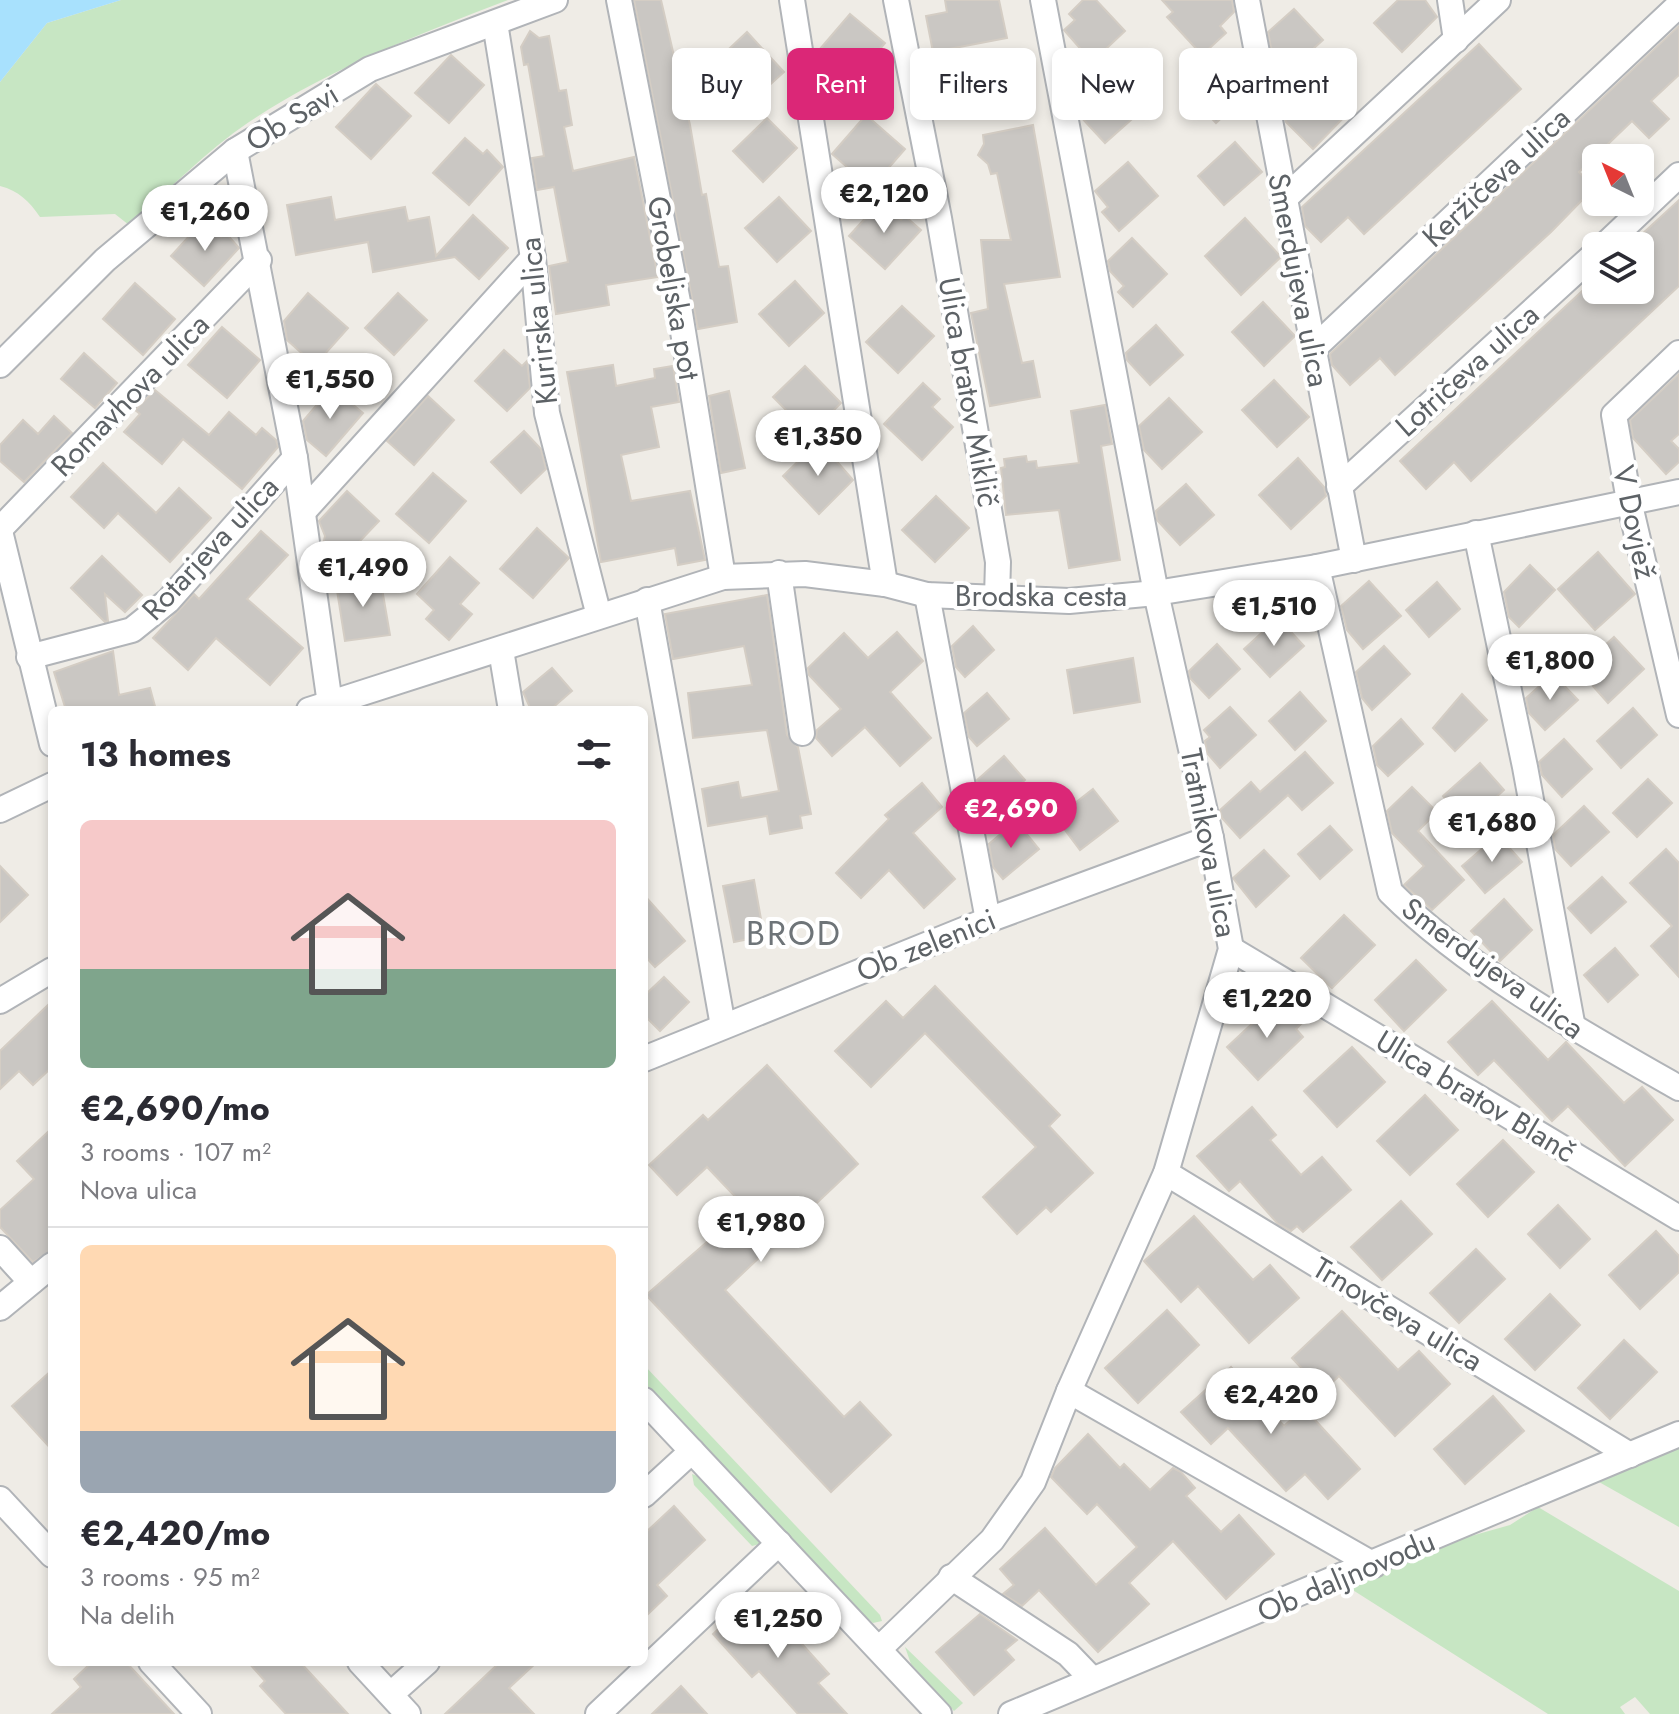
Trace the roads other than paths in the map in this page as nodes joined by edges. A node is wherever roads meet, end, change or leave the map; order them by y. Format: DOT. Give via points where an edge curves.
graph roads {
  1 [pos="555,0"];
  2 [pos="619,0"];
  3 [pos="792,0"];
  4 [pos="896,0"];
  5 [pos="1043,0"];
  6 [pos="1247,0"];
  7 [pos="1450,0"];
  8 [pos="1498,0"];
  9 [pos="1679,5"];
  10 [pos="495,23"];
  11 [pos="1456,40"];
  12 [pos="235,151"];
  13 [pos="1679,175"];
  14 [pos="1283,200"];
  15 [pos="1619,232"];
  16 [pos="533,258"];
  17 [pos="259,260"];
  18 [pos="1582,266"];
  19 [pos="1313,349"];
  20 [pos="1679,353"];
  21 [pos="0,365"];
  22 [pos="295,458"];
  23 [pos="1339,487"];
  24 [pos="1679,492"];
  25 [pos="1629,501"];
  26 [pos="303,512"];
  27 [pos="0,530"];
  28 [pos="1476,533"];
  29 [pos="1354,560"];
  30 [pos="1317,567"];
  31 [pos="779,573"];
  32 [pos="723,577"];
  33 [pos="885,584"];
  34 [pos="1156,593"];
  35 [pos="927,595"];
  36 [pos="997,597"];
  37 [pos="647,600"];
  38 [pos="599,616"];
  39 [pos="501,650"];
  40 [pos="29,657"];
  41 [pos="319,706"];
  42 [pos="322,706"];
  43 [pos="510,706"];
  44 [pos="1679,715"];
  45 [pos="48,729"];
  46 [pos="802,733"];
  47 [pos="48,787"];
  48 [pos="0,810"];
  49 [pos="1211,838"];
  50 [pos="988,920"];
  51 [pos="1231,949"];
  52 [pos="48,972"];
  53 [pos="0,1001"];
  54 [pos="723,1026"];
  55 [pos="1573,1028"];
  56 [pos="648,1057"];
  57 [pos="1679,1088"];
  58 [pos="1166,1173"];
  59 [pos="1679,1218"];
  60 [pos="0,1248"];
  61 [pos="48,1268"];
  62 [pos="31,1282"];
  63 [pos="0,1308"];
  64 [pos="1069,1391"];
  65 [pos="648,1404"];
  66 [pos="1679,1434"];
  67 [pos="692,1451"];
  68 [pos="1630,1455"];
  69 [pos="648,1491"];
  70 [pos="0,1499"];
  71 [pos="779,1543"];
  72 [pos="48,1551"];
  73 [pos="1374,1565"];
  74 [pos="951,1577"];
  75 [pos="879,1649"];
  76 [pos="155,1666"];
  77 [pos="364,1666"];
  78 [pos="422,1666"];
  79 [pos="1092,1679"];
  80 [pos="391,1694"];
  81 [pos="199,1714"];
  82 [pos="408,1714"];
  83 [pos="598,1714"];
  84 [pos="939,1714"];
  85 [pos="1011,1714"];
  1 -- 10 [label="street, Ob Savi"];
  2 -- 32 [label="street, Grobeljska pot" via="679,307"];
  3 -- 33 [label="street"];
  4 -- 36 [label="street, Ulica bratov Miklič" via="998,562"];
  5 -- 34 [label="street, Tratnikova ulica"];
  6 -- 14 [label="street, Smerdujeva ulica"];
  7 -- 11 [label="street"];
  8 -- 11 [label="street"];
  9 -- 19 [label="street, Keržičeva ulica"];
  10 -- 12 [label="street, Ob Savi" via="370,69"];
  10 -- 16 [label="street, Kurirska ulica"];
  11 -- 14 [label="street"];
  12 -- 17 [label="street"];
  12 -- 21 [label="street, Ob Savi" via="105,260"];
  13 -- 15 [label="street"];
  14 -- 19 [label="street, Smerdujeva ulica"];
  16 -- 26 [label="street, Rotarjeva ulica"];
  16 -- 38 [label="street, Kurirska ulica" via="547,413"];
  17 -- 22 [label="street"];
  17 -- 27 [label="street, Romavhova ulica"];
  18 -- 23 [label="street, Lotričeva ulica"];
  19 -- 23 [label="street, Smerdujeva ulica"];
  20 -- 25 [label="street, V Dovjež" via="1614,415"];
  22 -- 26 [label="street"];
  22 -- 40 [label="street, Rotarjeva ulica" via="168,601 132,630"];
  23 -- 29 [label="street, Smerdujeva ulica"];
  24 -- 25 [label="street, Brodska cesta"];
  25 -- 28 [label="street, Brodska cesta"];
  25 -- 44 [label="street, V Dovjež"];
  26 -- 41 [label="street"];
  27 -- 40 [label="street"];
  28 -- 29 [label="street, Brodska cesta"];
  28 -- 55 [label="street"];
  29 -- 30 [label="street, Brodska cesta"];
  30 -- 34 [label="street, Brodska cesta"];
  30 -- 55 [label="street, Smerdujeva ulica" via="1390,892 1419,922"];
  31 -- 32 [label="street, Brodska cesta"];
  31 -- 33 [label="street, Brodska cesta"];
  31 -- 46 [label="street"];
  32 -- 37 [label="street, Brodska cesta"];
  33 -- 35 [label="street, Brodska cesta"];
  34 -- 36 [label="street, Brodska cesta" via="1069,601"];
  34 -- 49 [label="street, Tratnikova ulica"];
  35 -- 36 [label="street, Brodska cesta"];
  35 -- 50 [label="street"];
  37 -- 38 [label="street, Brodska cesta"];
  37 -- 54 [label="street"];
  38 -- 39 [label="street, Brodska cesta"];
  39 -- 42 [label="street, Brodska cesta"];
  39 -- 43 [label="street"];
  40 -- 45 [label="street"];
  47 -- 48 [label="street"];
  49 -- 50 [label="street, Ob zelenici"];
  49 -- 51 [label="street, Tratnikova ulica"];
  50 -- 54 [label="street, Ob zelenici"];
  51 -- 58 [label="street, Tratnikova ulica"];
  51 -- 59 [label="street, Ulica bratov Blanč"];
  52 -- 53 [label="street"];
  54 -- 56 [label="street, Ob zelenici"];
  55 -- 57 [label="street, Smerdujeva ulica"];
  58 -- 64 [label="street, Tratnikova ulica"];
  58 -- 68 [label="street, Trnovčeva ulica"];
  60 -- 62 [label="street"];
  61 -- 62 [label="street"];
  62 -- 63 [label="street"];
  64 -- 73 [label="street"];
  64 -- 74 [label="street, Tratnikova ulica" via="1033,1482 992,1540"];
  65 -- 67 [label="street"];
  66 -- 68 [label="street, Ob daljnovodu"];
  67 -- 69 [label="street"];
  67 -- 71 [label="street"];
  68 -- 73 [label="street, Ob daljnovodu"];
  70 -- 72 [label="street"];
  71 -- 75 [label="street"];
  71 -- 83 [label="street"];
  73 -- 79 [label="street, Ob daljnovodu"];
  74 -- 75 [label="street, Tratnikova ulica"];
  74 -- 79 [label="street" via="1068,1654"];
  75 -- 84 [label="street"];
  76 -- 81 [label="street"];
  77 -- 80 [label="street"];
  78 -- 80 [label="street"];
  79 -- 85 [label="street, Ob daljnovodu"];
  80 -- 82 [label="street"];
}
